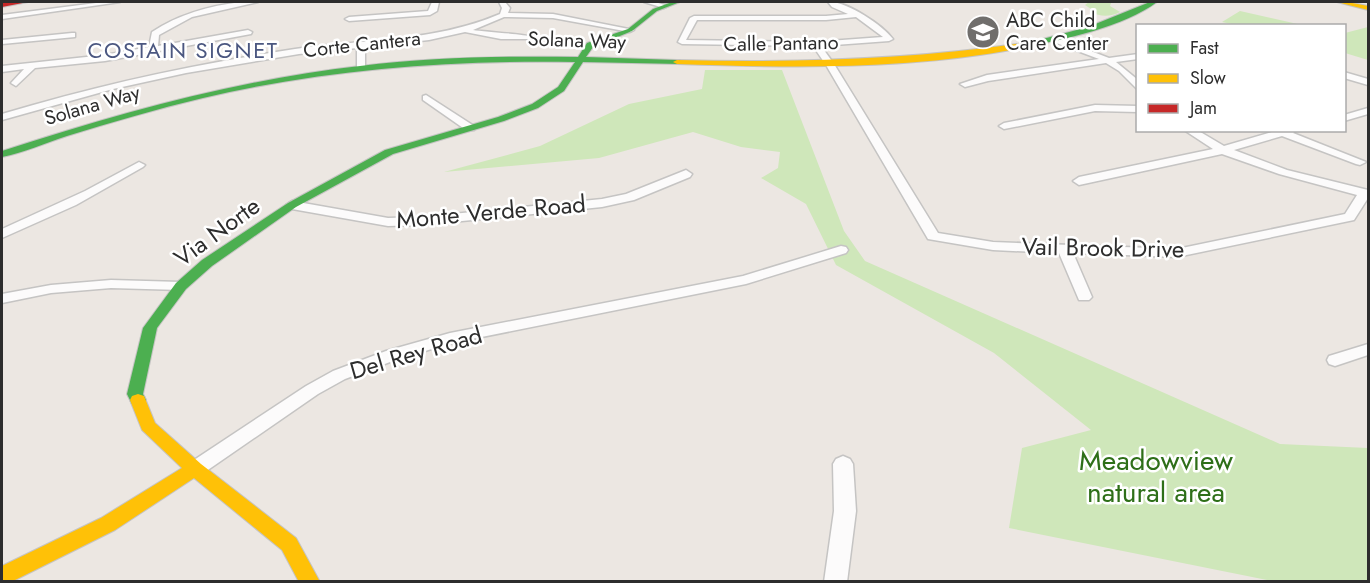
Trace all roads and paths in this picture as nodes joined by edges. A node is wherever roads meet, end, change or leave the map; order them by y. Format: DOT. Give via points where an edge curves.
graph roads {
  1 [pos="8,2"];
  2 [pos="25,2"];
  3 [pos="116,2"];
  4 [pos="254,2"];
  5 [pos="435,2"];
  6 [pos="648,2"];
  7 [pos="832,2"];
  8 [pos="1154,2"];
  9 [pos="1340,2"];
  10 [pos="1354,2"];
  11 [pos="2,4"];
  12 [pos="671,4"];
  13 [pos="1368,6"];
  14 [pos="504,8"];
  15 [pos="856,15"];
  16 [pos="2,17"];
  17 [pos="349,19"];
  18 [pos="630,30"];
  19 [pos="468,31"];
  20 [pos="248,32"];
  21 [pos="72,34"];
  22 [pos="527,37"];
  23 [pos="1054,39"];
  24 [pos="2,42"];
  25 [pos="361,44"];
  26 [pos="815,44"];
  27 [pos="153,50"];
  28 [pos="1136,56"];
  29 [pos="579,59"];
  30 [pos="1105,59"];
  31 [pos="830,64"];
  32 [pos="32,66"];
  33 [pos="361,67"];
  34 [pos="2,69"];
  35 [pos="1346,76"];
  36 [pos="1368,82"];
  37 [pos="16,83"];
  38 [pos="964,84"];
  39 [pos="1136,86"];
  40 [pos="426,98"];
  41 [pos="1136,109"];
  42 [pos="1365,114"];
  43 [pos="2,117"];
  44 [pos="1346,118"];
  45 [pos="1004,126"];
  46 [pos="470,128"];
  47 [pos="1192,132"];
  48 [pos="1287,132"];
  49 [pos="1223,150"];
  50 [pos="2,154"];
  51 [pos="1360,162"];
  52 [pos="139,165"];
  53 [pos="686,174"];
  54 [pos="1079,181"];
  55 [pos="1367,193"];
  56 [pos="292,205"];
  57 [pos="2,234"];
  58 [pos="1064,248"];
  59 [pos="841,250"];
  60 [pos="181,285"];
  61 [pos="1084,297"];
  62 [pos="2,298"];
  63 [pos="1368,349"];
  64 [pos="1335,360"];
  65 [pos="843,464"];
  66 [pos="195,469"];
  67 [pos="2,576"];
  68 [pos="310,582"];
  69 [pos="835,582"];
  1 -- 11 [label="street"];
  2 -- 11 [label="street"];
  3 -- 16 [label="street"];
  4 -- 27 [label="street" via="208,10 172,22 155,34"];
  5 -- 17 [label="street" via="430,13"];
  6 -- 12 [label="street"];
  7 -- 15 [label="street"];
  8 -- 23 [label="street, Solana Way" via="1118,20"];
  9 -- 13 [label="street"];
  10 -- 13 [label="street"];
  12 -- 18 [label="street" via="655,10"];
  14 -- 18 [label="street"];
  14 -- 19 [label="street, Corte Cantera"];
  15 -- 26 [label="street, Calle Pantano" via="889,39"];
  15 -- 26 [label="street, Calle Pantano" via="694,18 681,39 689,44"];
  18 -- 29 [label="street, Via Norte" via="596,41"];
  19 -- 22 [label="street" via="501,38"];
  19 -- 25 [label="street, Corte Cantera"];
  20 -- 27 [label="street"];
  21 -- 24 [label="street"];
  23 -- 30 [label="street"];
  23 -- 31 [label="street, Solana Way" via="971,53"];
  25 -- 33 [label="street"];
  25 -- 43 [label="street, Corte Cantera" via="201,67 89,92"];
  26 -- 31 [label="street"];
  27 -- 32 [label="street"];
  28 -- 30 [label="street"];
  29 -- 31 [label="street, Solana Way"];
  29 -- 33 [label="street, Solana Way" via="476,58"];
  29 -- 46 [label="street, Via Norte" via="561,89 535,106"];
  30 -- 38 [label="street"];
  30 -- 39 [label="street"];
  31 -- 58 [label="street, Vail Brook Drive" via="933,236 993,246"];
  32 -- 34 [label="street"];
  32 -- 37 [label="street"];
  33 -- 50 [label="street, Solana Way" via="204,95 116,117"];
  35 -- 36 [label="street"];
  40 -- 46 [label="street"];
  41 -- 45 [label="street" via="1095,108"];
  42 -- 44 [label="street"];
  46 -- 56 [label="street, Via Norte" via="389,152"];
  47 -- 49 [label="street"];
  48 -- 49 [label="street"];
  48 -- 51 [label="street"];
  49 -- 54 [label="street"];
  49 -- 55 [label="street" via="1283,172"];
  52 -- 57 [label="street" via="116,181"];
  53 -- 56 [label="street, Monte Verde Road" via="630,197 602,203 422,221 388,222"];
  55 -- 58 [label="street, Vail Brook Drive" via="1349,217 1177,252"];
  56 -- 60 [label="street, Via Norte"];
  58 -- 61 [label="street"];
  59 -- 66 [label="street, Del Rey Road" via="746,280 450,338 392,355 312,390"];
  60 -- 62 [label="street" via="111,284"];
  60 -- 66 [label="street, Via Norte" via="150,328 135,393 148,426"];
  63 -- 64 [label="street"];
  65 -- 69 [label="street" via="845,511"];
  66 -- 67 [label="street, Del Rey Road" via="108,524"];
  66 -- 68 [label="street, Via Norte" via="289,544"];
}
